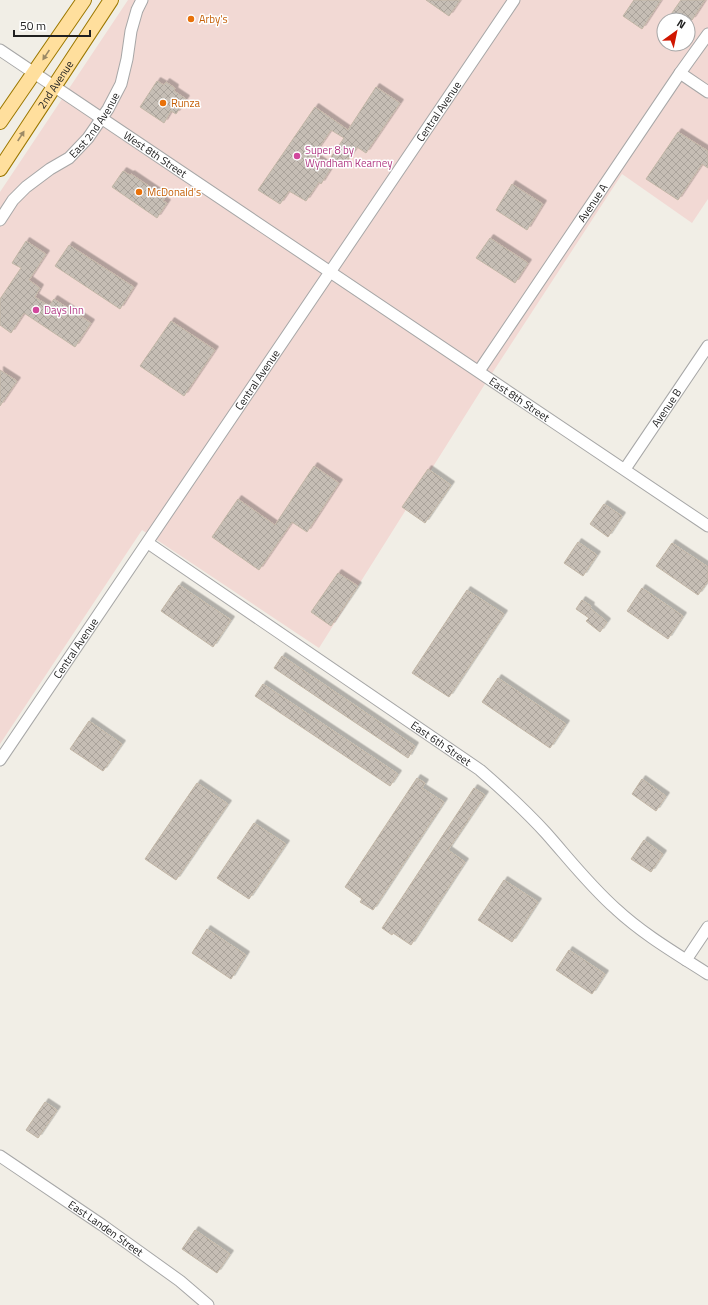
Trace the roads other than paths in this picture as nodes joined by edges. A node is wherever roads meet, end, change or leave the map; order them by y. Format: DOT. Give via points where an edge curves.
graph roads {
  1 [pos="84,0"];
  2 [pos="111,0"];
  3 [pos="142,0"];
  4 [pos="514,0"];
  5 [pos="708,34"];
  6 [pos="0,50"];
  7 [pos="34,73"];
  8 [pos="680,73"];
  9 [pos="54,86"];
  10 [pos="708,92"];
  11 [pos="102,118"];
  12 [pos="0,122"];
  13 [pos="0,168"];
  14 [pos="0,220"];
  15 [pos="331,273"];
  16 [pos="708,346"];
  17 [pos="479,372"];
  18 [pos="625,469"];
  19 [pos="708,526"];
  20 [pos="148,543"];
  21 [pos="0,760"];
  22 [pos="708,927"];
  23 [pos="686,960"];
  24 [pos="708,974"];
  25 [pos="0,1156"];
  26 [pos="208,1305"];
  1 -- 7 [label="main road, 2nd Avenue, one-way"];
  2 -- 9 [label="main road, 2nd Avenue"];
  3 -- 11 [label="street, East 2nd Avenue" via="130,31 121,84"];
  4 -- 15 [label="street, Central Avenue"];
  5 -- 8 [label="street, Avenue A"];
  6 -- 7 [label="street, West 8th Street"];
  7 -- 9 [label="street, West 8th Street"];
  7 -- 12 [label="main road, 2nd Avenue"];
  8 -- 10 [label="street"];
  8 -- 17 [label="street, Avenue A"];
  9 -- 11 [label="street, West 8th Street"];
  13 -- 9 [label="main road, 2nd Avenue, one-way"];
  11 -- 14 [label="street, East 2nd Avenue" via="69,158 26,187 13,200"];
  11 -- 15 [label="street, West 8th Street"];
  15 -- 17 [label="street, East 8th Street"];
  15 -- 20 [label="street, Central Avenue"];
  16 -- 18 [label="street, Avenue B"];
  17 -- 18 [label="street, East 8th Street"];
  18 -- 19 [label="street, East 8th Street"];
  20 -- 21 [label="street, Central Avenue"];
  20 -- 23 [label="street, East 6th Street" via="480,770 510,795 616,909 648,935"];
  22 -- 23 [label="street"];
  23 -- 24 [label="street, East 6th Street"];
  25 -- 26 [label="street, East Landen Street" via="102,1225 180,1281"];
}
